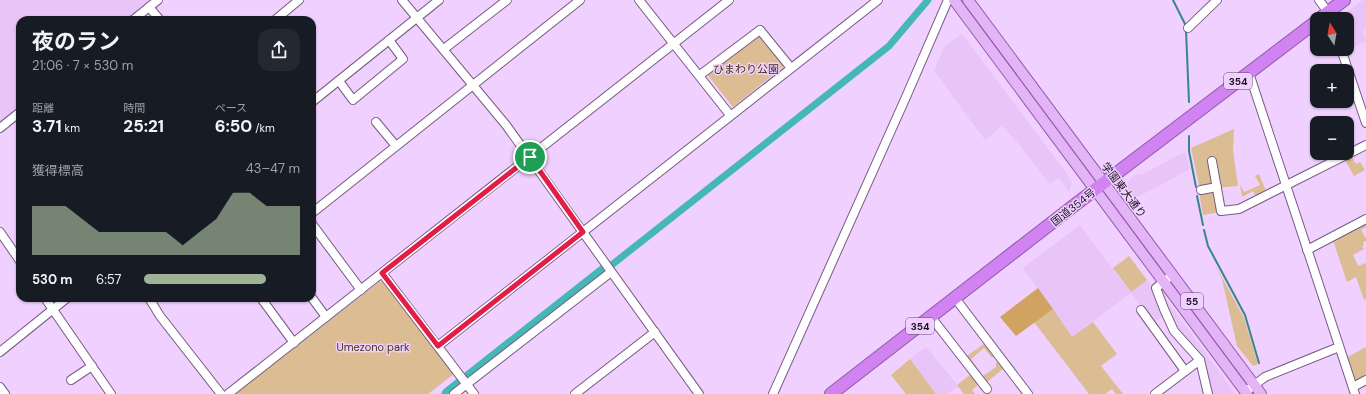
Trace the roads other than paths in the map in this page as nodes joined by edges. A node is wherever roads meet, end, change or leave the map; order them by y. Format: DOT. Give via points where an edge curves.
graph roads {
  1 [pos="158,0"];
  2 [pos="299,0"];
  3 [pos="402,0"];
  4 [pos="439,0"];
  5 [pos="507,0"];
  6 [pos="580,0"];
  7 [pos="639,0"];
  8 [pos="729,0"];
  9 [pos="878,0"];
  10 [pos="948,0"];
  11 [pos="954,0"];
  12 [pos="968,0"];
  13 [pos="1217,0"];
  14 [pos="1318,0"];
  15 [pos="1344,0"];
  16 [pos="150,7"];
  17 [pos="1322,12"];
  18 [pos="1331,12"];
  19 [pos="138,16"];
  20 [pos="157,16"];
  21 [pos="280,16"];
  22 [pos="417,18"];
  23 [pos="1188,28"];
  24 [pos="1310,28"];
  25 [pos="389,40"];
  26 [pos="673,44"];
  27 [pos="444,49"];
  28 [pos="1343,56"];
  29 [pos="791,68"];
  30 [pos="1249,73"];
  31 [pos="700,75"];
  32 [pos="339,80"];
  33 [pos="473,84"];
  34 [pos="316,99"];
  35 [pos="16,115"];
  36 [pos="730,115"];
  37 [pos="376,122"];
  38 [pos="1366,123"];
  39 [pos="0,128"];
  40 [pos="1366,145"];
  41 [pos="396,146"];
  42 [pos="530,157"];
  43 [pos="1212,161"];
  44 [pos="1286,185"];
  45 [pos="1099,187"];
  46 [pos="1217,187"];
  47 [pos="1201,190"];
  48 [pos="316,210"];
  49 [pos="1366,219"];
  50 [pos="316,229"];
  51 [pos="0,232"];
  52 [pos="583,232"];
  53 [pos="1307,250"];
  54 [pos="16,255"];
  55 [pos="610,269"];
  56 [pos="382,273"];
  57 [pos="1172,274"];
  58 [pos="1163,281"];
  59 [pos="361,290"];
  60 [pos="955,298"];
  61 [pos="48,302"];
  62 [pos="62,302"];
  63 [pos="151,302"];
  64 [pos="264,302"];
  65 [pos="315,302"];
  66 [pos="53,310"];
  67 [pos="1141,310"];
  68 [pos="326,317"];
  69 [pos="931,318"];
  70 [pos="655,332"];
  71 [pos="294,343"];
  72 [pos="438,346"];
  73 [pos="1339,347"];
  74 [pos="0,352"];
  75 [pos="1200,360"];
  76 [pos="92,366"];
  77 [pos="1185,371"];
  78 [pos="71,380"];
  79 [pos="1366,380"];
  80 [pos="466,384"];
  81 [pos="1254,385"];
  82 [pos="0,387"];
  83 [pos="987,389"];
  84 [pos="1354,390"];
  85 [pos="1246,393"];
  86 [pos="5,394"];
  87 [pos="111,394"];
  88 [pos="221,394"];
  89 [pos="228,394"];
  90 [pos="454,394"];
  91 [pos="474,394"];
  92 [pos="575,394"];
  93 [pos="698,394"];
  94 [pos="773,394"];
  95 [pos="831,394"];
  96 [pos="1028,394"];
  97 [pos="1155,394"];
  98 [pos="1208,394"];
  99 [pos="1261,394"];
  1 -- 16 [label="street"];
  2 -- 21 [label="street"];
  3 -- 22 [label="street"];
  4 -- 22 [label="street"];
  5 -- 27 [label="street"];
  6 -- 33 [label="street"];
  7 -- 26 [label="street"];
  8 -- 26 [label="street"];
  9 -- 29 [label="street"];
  10 -- 94 [label="street"];
  11 -- 45 [label="main road, 学園東大通り / 55"];
  12 -- 45 [label="main road, 学園東大通り / 55"];
  13 -- 23 [label="street"];
  14 -- 17 [label="street"];
  15 -- 18 [label="highway, 国道354号 / 354"];
  16 -- 19 [label="street"];
  16 -- 20 [label="street"];
  22 -- 25 [label="street"];
  22 -- 27 [label="street"];
  24 -- 30 [label="highway, 国道354号 / 354"];
  25 -- 32 [label="street"];
  25 -- 32 [label="street" via="403,59 353,100"];
  26 -- 31 [label="street"];
  26 -- 42 [label="street"];
  27 -- 33 [label="street"];
  28 -- 38 [label="street"];
  29 -- 31 [label="street" via="760,30"];
  29 -- 36 [label="street"];
  30 -- 44 [label="street"];
  30 -- 45 [label="highway, 国道354号 / 354"];
  31 -- 36 [label="street"];
  32 -- 34 [label="street"];
  33 -- 41 [label="street"];
  33 -- 42 [label="street"];
  35 -- 39 [label="street"];
  36 -- 52 [label="street"];
  37 -- 41 [label="street"];
  40 -- 44 [label="street"];
  41 -- 48 [label="street"];
  42 -- 52 [label="street"];
  42 -- 56 [label="street"];
  43 -- 46 [label="street"];
  44 -- 46 [label="street" via="1239,209 1221,211"];
  44 -- 53 [label="street"];
  45 -- 57 [label="main road, 学園東大通り / 55"];
  45 -- 58 [label="main road, 学園東大通り / 55"];
  45 -- 60 [label="highway, 国道354号 / 354"];
  46 -- 47 [label="street"];
  49 -- 53 [label="street"];
  50 -- 59 [label="street"];
  51 -- 54 [label="street"];
  52 -- 55 [label="street"];
  52 -- 72 [label="street"];
  53 -- 73 [label="street"];
  55 -- 70 [label="street"];
  55 -- 80 [label="street"];
  56 -- 59 [label="street"];
  56 -- 72 [label="street"];
  57 -- 58 [label="street"];
  57 -- 81 [label="main road, 学園東大通り / 55"];
  58 -- 75 [label="street" via="1156,288 1174,331"];
  58 -- 85 [label="main road, 学園東大通り / 55"];
  59 -- 68 [label="street"];
  60 -- 69 [label="highway, 国道354号 / 354"];
  60 -- 96 [label="street"];
  61 -- 66 [label="street"];
  62 -- 66 [label="street"];
  63 -- 88 [label="street"];
  64 -- 71 [label="street"];
  65 -- 68 [label="street"];
  66 -- 74 [label="street"];
  66 -- 76 [label="street"];
  67 -- 77 [label="street"];
  68 -- 71 [label="street"];
  69 -- 83 [label="street"];
  69 -- 95 [label="highway, 国道354号 / 354"];
  70 -- 92 [label="street"];
  70 -- 93 [label="street"];
  71 -- 89 [label="street"];
  72 -- 80 [label="street"];
  73 -- 81 [label="street" via="1265,377"];
  73 -- 84 [label="street"];
  75 -- 77 [label="street"];
  75 -- 98 [label="street"];
  76 -- 78 [label="street"];
  76 -- 87 [label="street"];
  77 -- 97 [label="street"];
  79 -- 84 [label="street"];
  80 -- 90 [label="street"];
  80 -- 91 [label="street"];
  81 -- 85 [label="street"];
  81 -- 99 [label="main road, 学園東大通り / 55"];
  82 -- 86 [label="street"];
}
